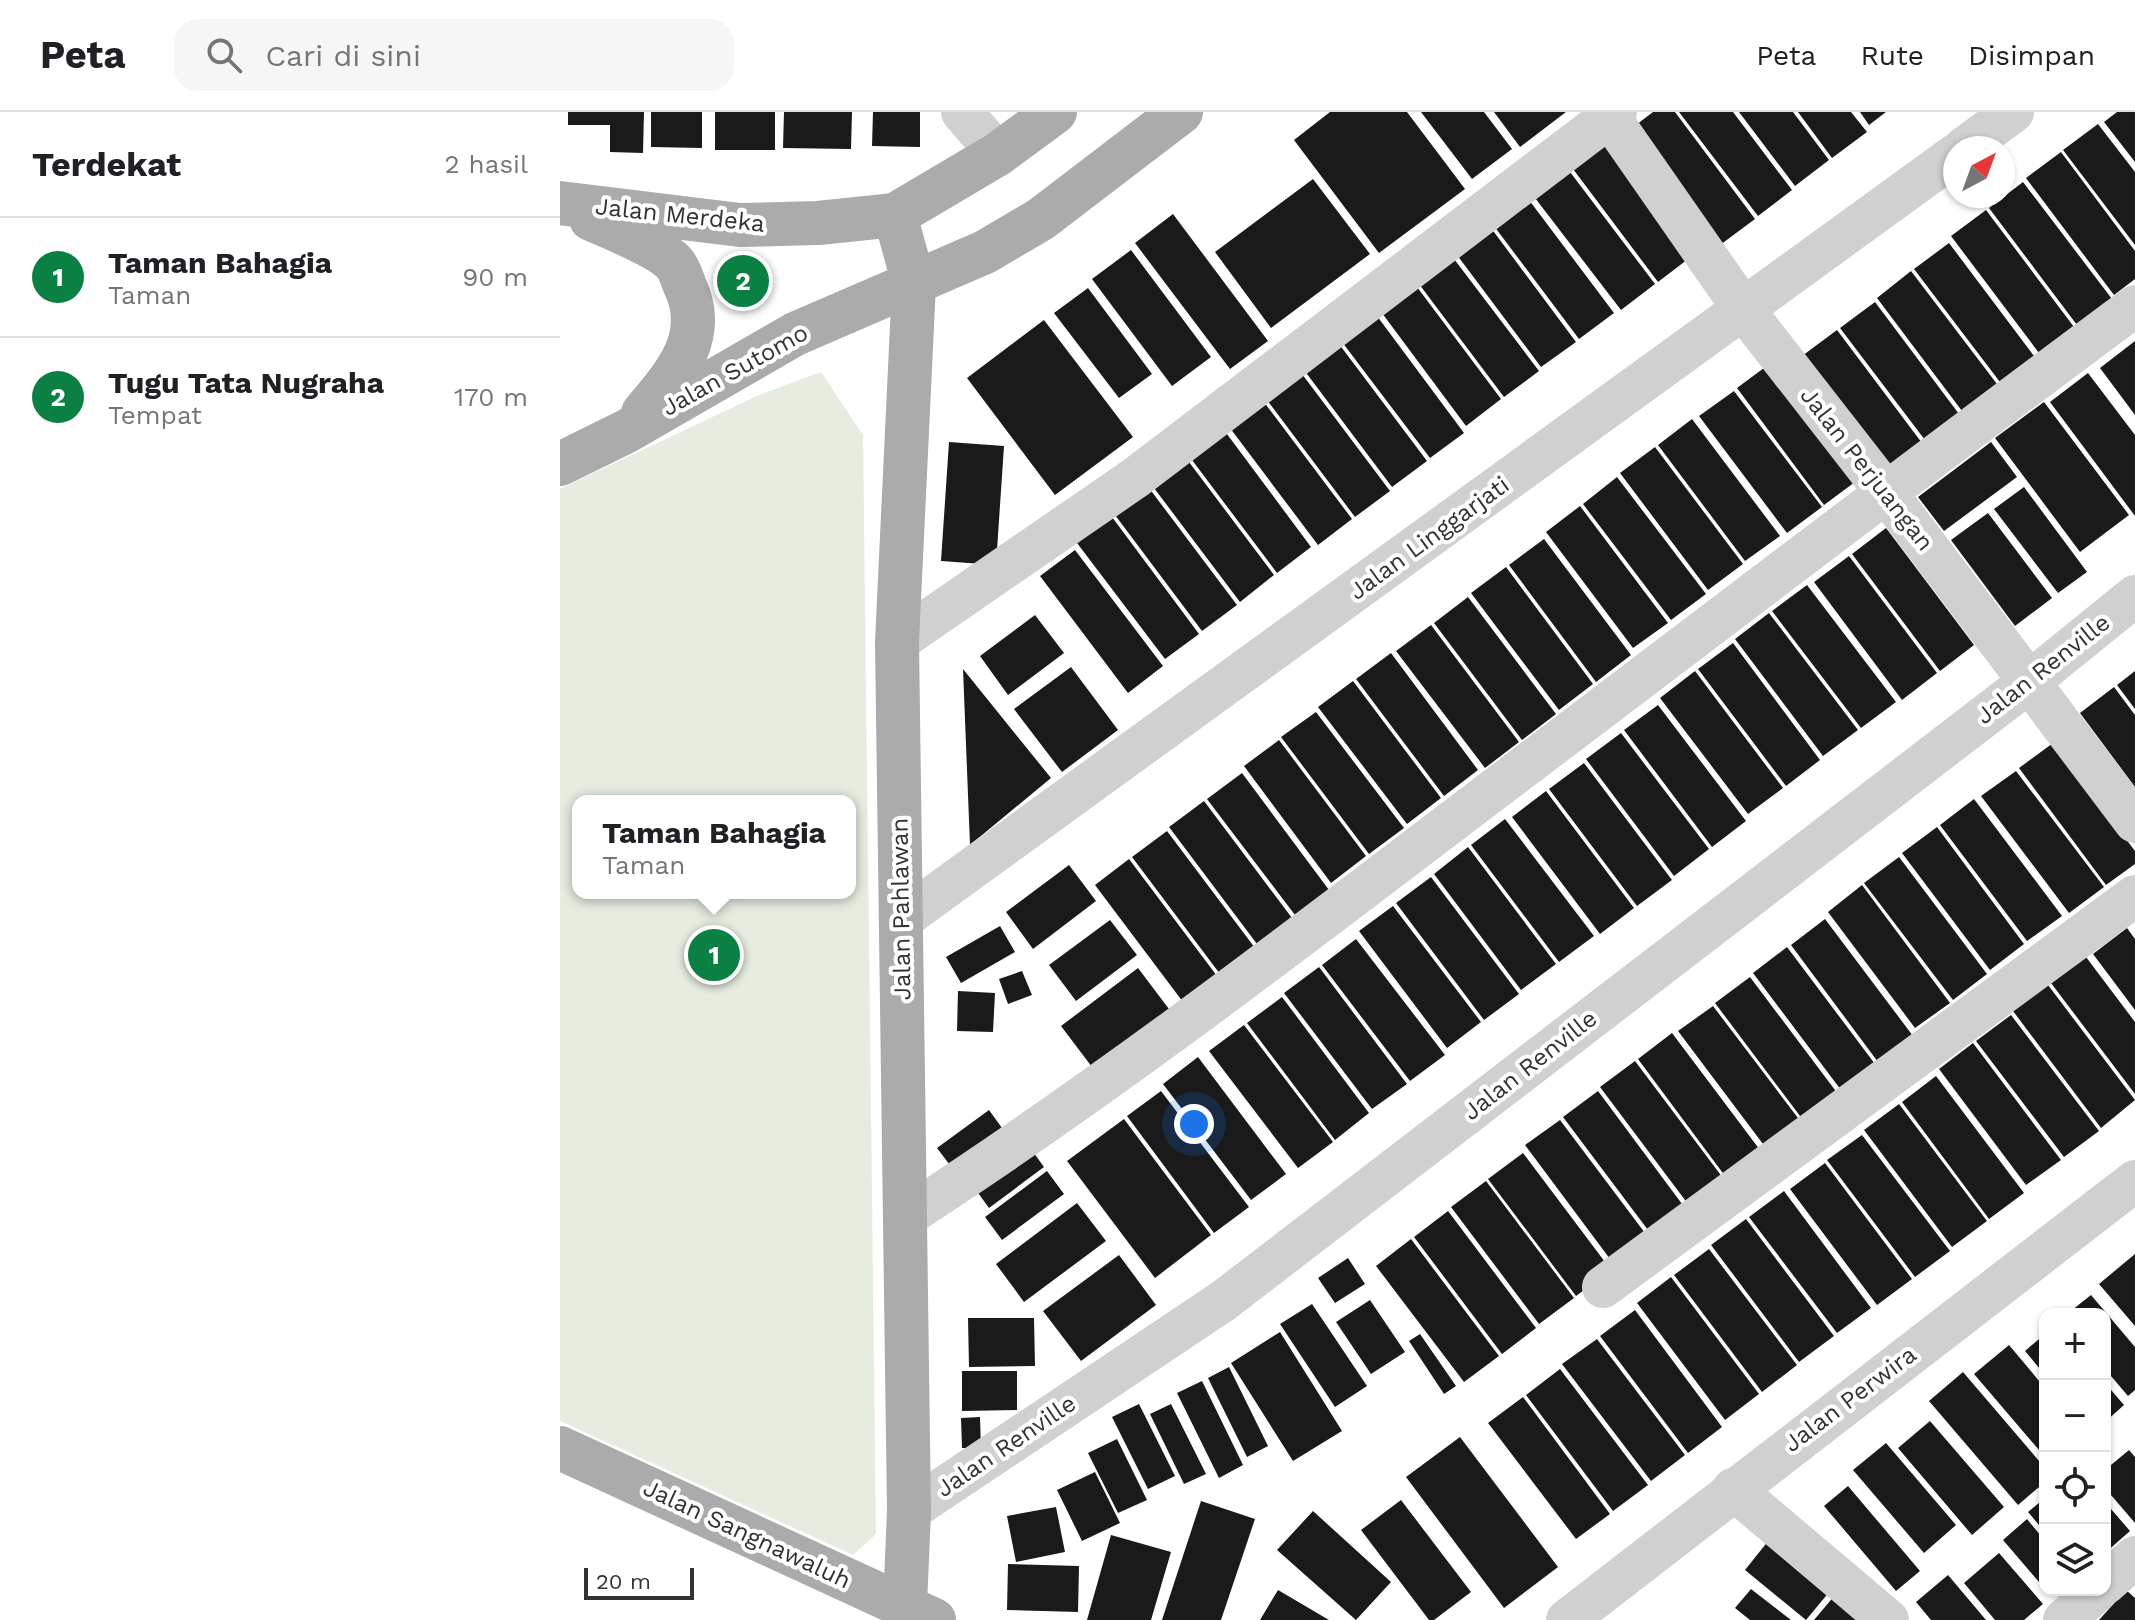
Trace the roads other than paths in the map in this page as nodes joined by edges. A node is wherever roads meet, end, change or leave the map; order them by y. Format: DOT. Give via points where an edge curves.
graph roads {
  1 [pos="962,112"];
  2 [pos="1055,112"];
  3 [pos="1181,112"];
  4 [pos="2013,112"];
  5 [pos="1611,114"];
  6 [pos="1980,136"];
  7 [pos="998,154"];
  8 [pos="1943,164"];
  9 [pos="560,204"];
  10 [pos="895,215"];
  11 [pos="914,284"];
  12 [pos="2135,306"];
  13 [pos="1744,310"];
  14 [pos="627,431"];
  15 [pos="560,464"];
  16 [pos="1885,491"];
  17 [pos="2135,596"];
  18 [pos="897,642"];
  19 [pos="2029,682"];
  20 [pos="2135,822"];
  21 [pos="2135,896"];
  22 [pos="901,920"];
  23 [pos="2135,1181"];
  24 [pos="905,1217"];
  25 [pos="1603,1287"];
  26 [pos="560,1448"];
  27 [pos="1733,1489"];
  28 [pos="909,1511"];
  29 [pos="2135,1557"];
  30 [pos="2111,1579"];
  31 [pos="2091,1596"];
  32 [pos="920,1613"];
  33 [pos="1567,1620"];
  34 [pos="1888,1620"];
  35 [pos="2064,1620"];
  1 -- 7 [label="street"];
  2 -- 7 [label="main road"];
  3 -- 11 [label="main road, Jalan Sutomo" via="1041,219"];
  4 -- 6 [label="street"];
  5 -- 13 [label="street, Jalan Perjuangan"];
  5 -- 18 [label="street" via="1135,478"];
  7 -- 10 [label="main road"];
  8 -- 13 [label="street, Jalan Linggarjati"];
  9 -- 10 [label="main road, Jalan Merdeka" via="740,225"];
  9 -- 14 [label="main road" via="674,263 691,299 693,337 677,374"];
  10 -- 11 [label="main road, Jalan Pahlawan"];
  11 -- 14 [label="main road, Jalan Sutomo" via="795,334"];
  11 -- 18 [label="main road, Jalan Pahlawan"];
  12 -- 16 [label="street"];
  13 -- 16 [label="street, Jalan Perjuangan"];
  13 -- 22 [label="street, Jalan Linggarjati"];
  14 -- 15 [label="main road, Jalan Sutomo"];
  16 -- 19 [label="street, Jalan Perjuangan"];
  16 -- 24 [label="street" via="1180,1027"];
  17 -- 19 [label="street, Jalan Renville"];
  18 -- 22 [label="main road, Jalan Pahlawan"];
  19 -- 20 [label="street, Jalan Perjuangan"];
  19 -- 28 [label="street, Jalan Renville" via="1223,1301"];
  21 -- 25 [label="street"];
  22 -- 24 [label="main road, Jalan Pahlawan"];
  23 -- 27 [label="street, Jalan Perwira"];
  24 -- 28 [label="main road, Jalan Pahlawan"];
  26 -- 32 [label="main road, Jalan Sangnawaluh"];
  27 -- 33 [label="street, Jalan Perwira"];
  27 -- 34 [label="street"];
  28 -- 32 [label="main road, Jalan Pahlawan"];
  29 -- 30 [label="street"];
  31 -- 35 [label="street"];
}
